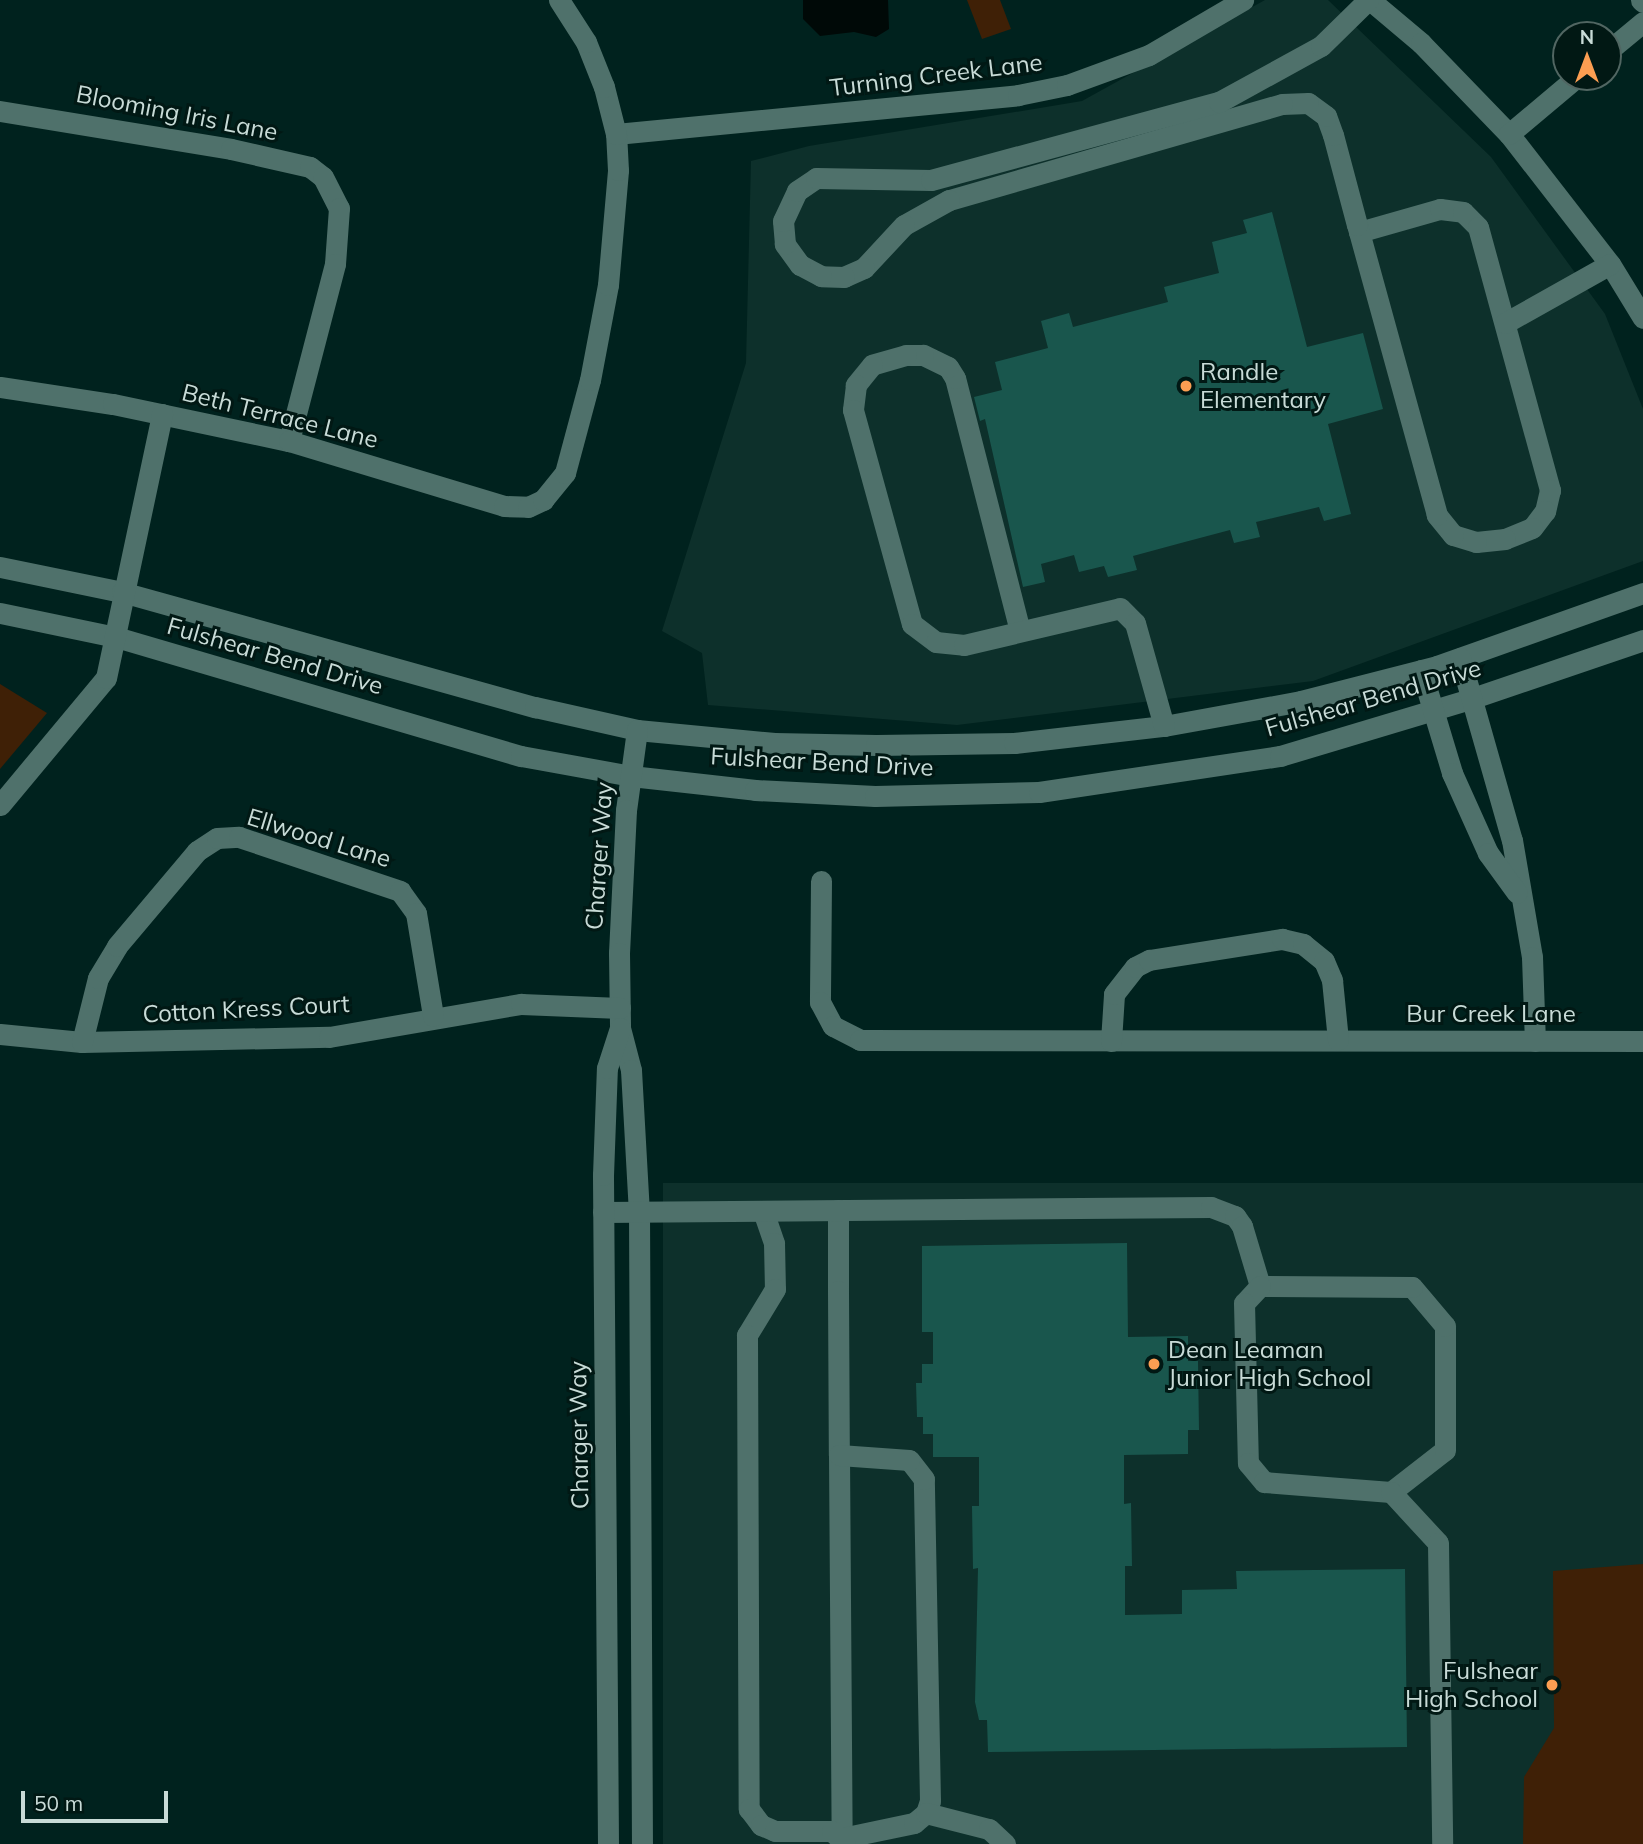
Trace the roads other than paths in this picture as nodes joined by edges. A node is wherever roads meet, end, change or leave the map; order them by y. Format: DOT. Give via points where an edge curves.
graph roads {
  1 [pos="559,0"];
  2 [pos="1243,0"];
  3 [pos="1369,0"];
  4 [pos="1643,22"];
  5 [pos="1622,39"];
  6 [pos="1560,91"];
  7 [pos="0,111"];
  8 [pos="616,134"];
  9 [pos="1509,134"];
  10 [pos="1359,232"];
  11 [pos="1610,264"];
  12 [pos="1643,318"];
  13 [pos="1505,323"];
  14 [pos="0,387"];
  15 [pos="162,414"];
  16 [pos="289,441"];
  17 [pos="0,567"];
  18 [pos="122,592"];
  19 [pos="1643,593"];
  20 [pos="0,613"];
  21 [pos="1020,631"];
  22 [pos="116,637"];
  23 [pos="1643,640"];
  24 [pos="1460,658"];
  25 [pos="1421,670"];
  26 [pos="1473,698"];
  27 [pos="1433,710"];
  28 [pos="1164,726"];
  29 [pos="638,730"];
  30 [pos="631,776"];
  31 [pos="0,805"];
  32 [pos="821,881"];
  33 [pos="1518,895"];
  34 [pos="433,1016"];
  35 [pos="620,1018"];
  36 [pos="0,1034"];
  37 [pos="1111,1041"];
  38 [pos="1338,1041"];
  39 [pos="1535,1041"];
  40 [pos="1643,1041"];
  41 [pos="82,1042"];
  42 [pos="838,1210"];
  43 [pos="763,1211"];
  44 [pos="603,1212"];
  45 [pos="639,1212"];
  46 [pos="1260,1286"];
  47 [pos="839,1455"];
  48 [pos="1391,1492"];
  49 [pos="926,1813"];
  50 [pos="843,1841"];
  51 [pos="608,1844"];
  52 [pos="642,1844"];
  53 [pos="1005,1844"];
  54 [pos="1442,1844"];
  1 -- 8 [label="street" via="596,64"];
  2 -- 8 [label="street, Turning Creek Lane" via="1149,55 1105,74 1043,90"];
  3 -- 9 [label="street" via="1421,43"];
  3 -- 10 [label="street" via="1314,51 1219,102 931,180 816,178 797,191 783,221 785,244 800,265 821,276 844,276 864,268 904,225 949,200 1301,102 1326,116"];
  4 -- 5 [label="street"];
  6 -- 9 [label="street"];
  7 -- 16 [label="street, Blooming Iris Lane" via="160,134 317,171 333,191 339,216 335,264"];
  8 -- 16 [label="street, Beth Terrace Lane" via="617,200 600,333 565,473 543,500 528,507 504,506"];
  9 -- 11 [label="street"];
  10 -- 13 [label="street" via="1440,209 1463,212 1483,239"];
  10 -- 13 [label="street" via="1437,515 1453,535 1476,542 1505,539 1532,528 1549,501 1546,470"];
  11 -- 12 [label="street"];
  11 -- 13 [label="street"];
  14 -- 15 [label="street, Beth Terrace Lane"];
  15 -- 16 [label="street, Beth Terrace Lane"];
  15 -- 18 [label="street"];
  17 -- 18 [label="street, Fulshear Bend Drive"];
  18 -- 22 [label="street"];
  18 -- 29 [label="street, Fulshear Bend Drive" via="522,703"];
  19 -- 24 [label="street, Fulshear Bend Drive"];
  20 -- 22 [label="street, Fulshear Bend Drive"];
  21 -- 21 [label="street" via="952,645 936,642 912,624 853,410 856,385 872,365 923,355 948,367 955,378"];
  21 -- 28 [label="street" via="1109,608 1129,613"];
  22 -- 30 [label="street, Fulshear Bend Drive" via="521,756"];
  22 -- 31 [label="street" via="106,678"];
  23 -- 26 [label="street, Fulshear Bend Drive"];
  24 -- 25 [label="street, Fulshear Bend Drive"];
  24 -- 26 [label="street"];
  25 -- 27 [label="street"];
  25 -- 28 [label="street, Fulshear Bend Drive" via="1301,701"];
  26 -- 27 [label="street, Fulshear Bend Drive"];
  26 -- 33 [label="street" via="1503,797"];
  27 -- 30 [label="street, Fulshear Bend Drive" via="1280,756 1040,792 875,796 755,790"];
  27 -- 33 [label="street" via="1452,773 1488,853"];
  28 -- 29 [label="street, Fulshear Bend Drive" via="1014,743 876,745 774,743"];
  29 -- 30 [label="street, Charger Way"];
  30 -- 35 [label="street, Charger Way"];
  32 -- 37 [label="street, Bur Creek Lane" via="819,995 833,1026 860,1040"];
  33 -- 39 [label="street" via="1532,957"];
  34 -- 35 [label="street, Cotton Kress Court" via="521,1004"];
  34 -- 41 [label="street, Cotton Kress Court" via="328,1037"];
  34 -- 41 [label="street, Ellwood Lane" via="416,913 401,891 239,837 217,838 198,851 117,946 98,978"];
  35 -- 44 [label="street, Charger Way" via="607,1068"];
  35 -- 45 [label="street, Charger Way" via="631,1070"];
  36 -- 41 [label="street, Cotton Kress Court"];
  37 -- 38 [label="street, Bur Creek Lane"];
  37 -- 38 [label="street" via="1114,994 1135,967 1156,959 1282,939 1303,944 1324,961 1332,980"];
  38 -- 39 [label="street, Bur Creek Lane"];
  39 -- 40 [label="street, Bur Creek Lane"];
  42 -- 43 [label="street"];
  42 -- 46 [label="street" via="1211,1207 1235,1216 1242,1226"];
  42 -- 47 [label="street"];
  43 -- 45 [label="street"];
  43 -- 50 [label="street" via="774,1243 775,1289 747,1335 748,1809 761,1825 775,1830 832,1831"];
  44 -- 45 [label="street"];
  44 -- 51 [label="street, Charger Way"];
  45 -- 52 [label="street, Charger Way"];
  46 -- 48 [label="street" via="1244,1303 1248,1463 1264,1482"];
  46 -- 48 [label="street" via="1412,1287 1445,1326 1445,1450"];
  47 -- 49 [label="street" via="909,1460 923,1479 930,1801"];
  47 -- 50 [label="street"];
  48 -- 54 [label="street" via="1438,1543"];
  49 -- 50 [label="street" via="903,1827"];
  49 -- 53 [label="street" via="989,1829"];
}
